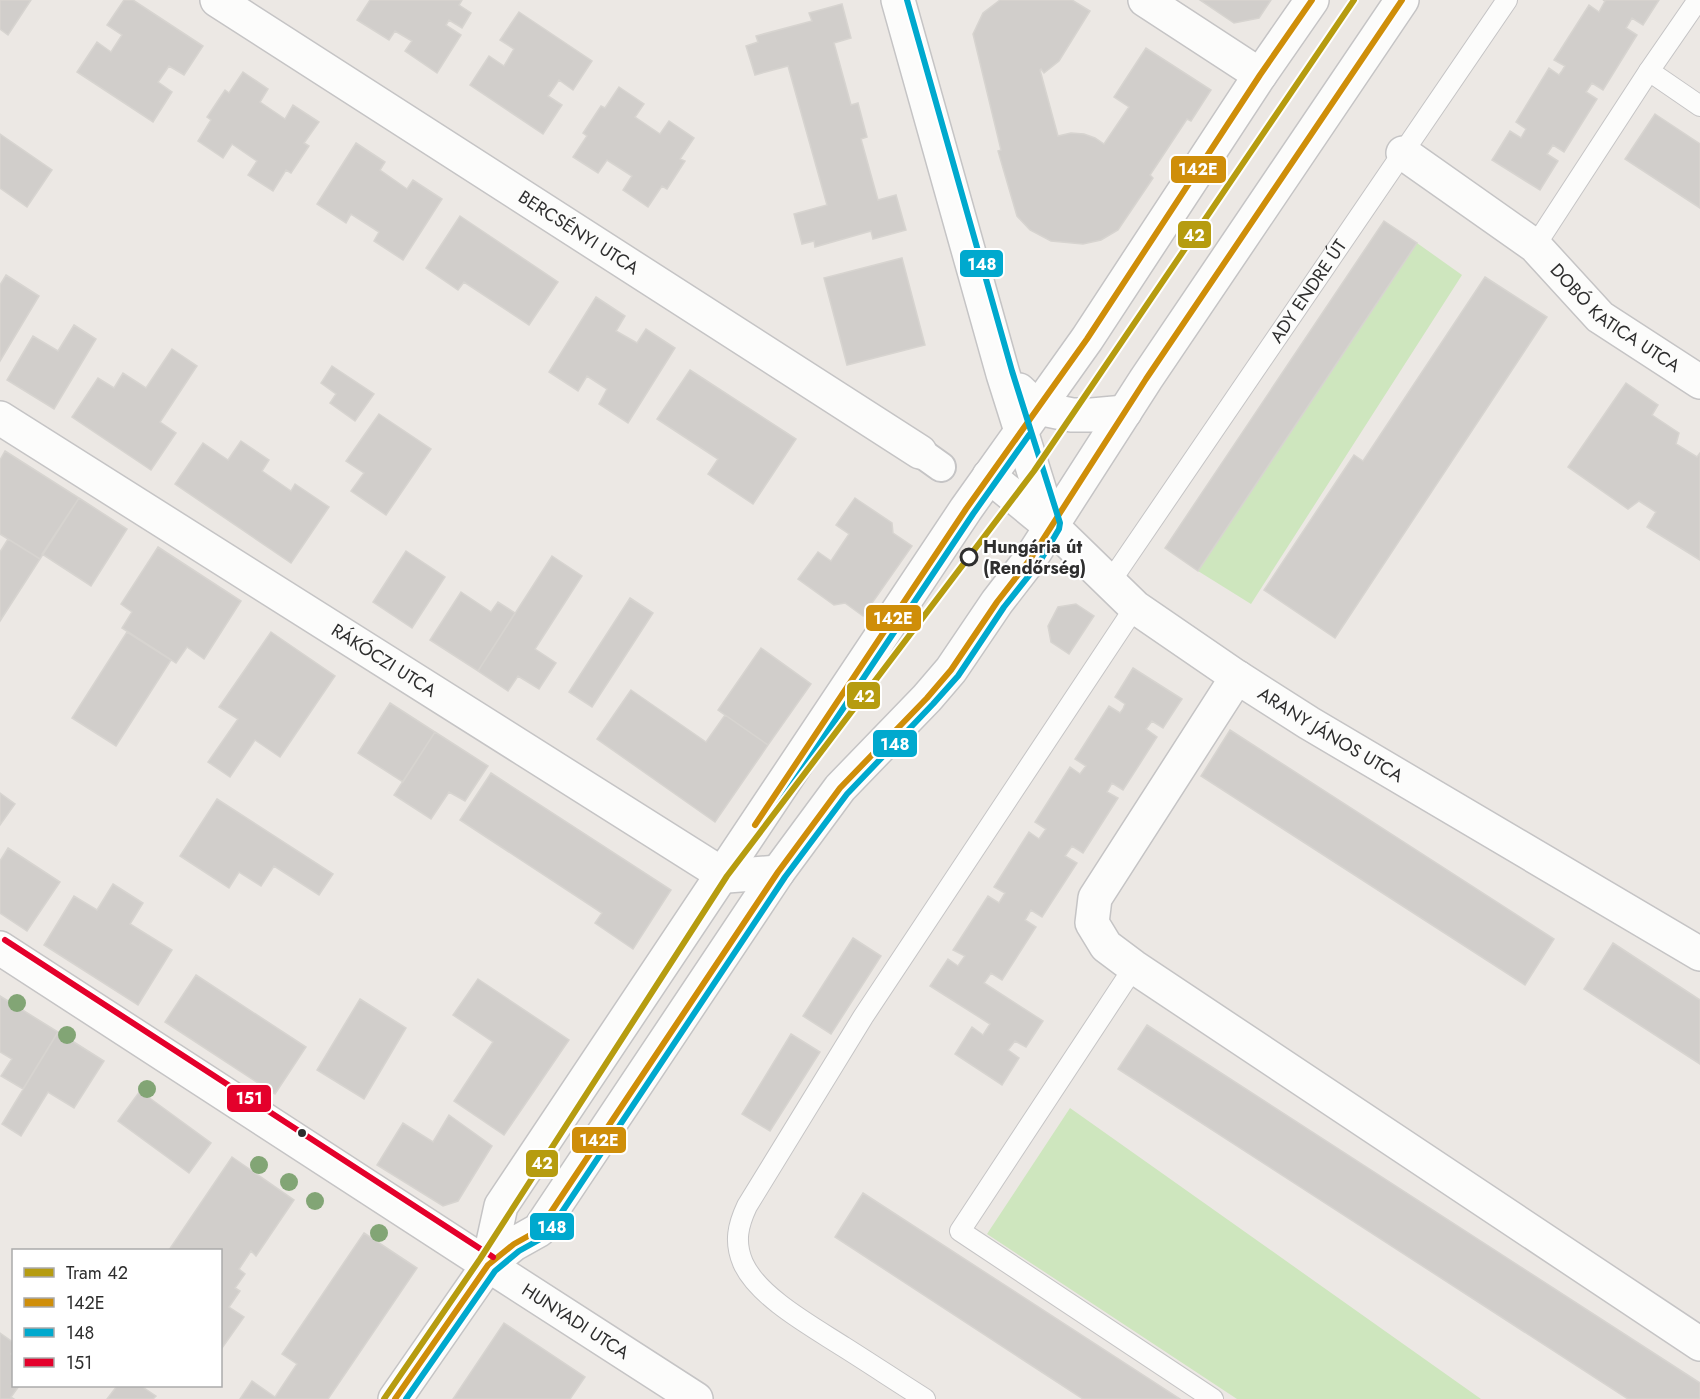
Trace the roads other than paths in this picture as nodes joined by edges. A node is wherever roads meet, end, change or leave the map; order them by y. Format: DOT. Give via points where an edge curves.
graph roads {
  1 [pos="217,0"];
  2 [pos="898,0"];
  3 [pos="1145,0"];
  4 [pos="1312,0"];
  5 [pos="1402,0"];
  6 [pos="1507,0"];
  7 [pos="1698,0"];
  8 [pos="1648,71"];
  9 [pos="1255,72"];
  10 [pos="1700,106"];
  11 [pos="1403,153"];
  12 [pos="1535,246"];
  13 [pos="1700,382"];
  14 [pos="1125,412"];
  15 [pos="0,418"];
  16 [pos="1030,419"];
  17 [pos="931,459"];
  18 [pos="989,476"];
  19 [pos="1051,526"];
  20 [pos="1110,582"];
  21 [pos="1135,607"];
  22 [pos="1237,677"];
  23 [pos="778,872"];
  24 [pos="722,874"];
  25 [pos="0,948"];
  26 [pos="1700,954"];
  27 [pos="1134,967"];
  28 [pos="488,1264"];
  29 [pos="1700,1344"];
  30 [pos="395,1399"];
  31 [pos="696,1399"];
  32 [pos="925,1399"];
  33 [pos="1213,1399"];
  1 -- 17 [label="street, BERCSÉNYI UTCA"];
  2 -- 16 [label="street" via="1003,374"];
  3 -- 9 [label="street"];
  4 -- 9 [label="street"];
  5 -- 14 [label="street"];
  6 -- 11 [label="lane, ADY ENDRE ÚT"];
  7 -- 8 [label="lane, DOBÓ KATICA UTCA"];
  8 -- 10 [label="lane"];
  8 -- 12 [label="lane, DOBÓ KATICA UTCA"];
  9 -- 16 [label="street" via="1087,339"];
  11 -- 12 [label="street, DOBÓ KATICA UTCA"];
  11 -- 20 [label="lane, ADY ENDRE ÚT"];
  12 -- 13 [label="street, DOBÓ KATICA UTCA" via="1600,317"];
  14 -- 16 [label="street"];
  14 -- 19 [label="street"];
  15 -- 24 [label="street, RÁKÓCZI UTCA"];
  16 -- 18 [label="street"];
  16 -- 19 [label="street"];
  18 -- 19 [label="street, ARANY JÁNOS UTCA"];
  18 -- 24 [label="street"];
  19 -- 20 [label="street, ARANY JÁNOS UTCA"];
  19 -- 23 [label="street" via="951,670 840,788"];
  20 -- 21 [label="street, ARANY JÁNOS UTCA"];
  21 -- 22 [label="street, ARANY JÁNOS UTCA"];
  21 -- 32 [label="lane" via="863,1017 739,1224 743,1263 760,1287 797,1317"];
  22 -- 26 [label="street, ARANY JÁNOS UTCA"];
  22 -- 27 [label="street" via="1095,898 1092,923 1106,946"];
  23 -- 24 [label="street"];
  23 -- 28 [label="street" via="539,1230"];
  24 -- 28 [label="street" via="501,1206"];
  25 -- 28 [label="street, HUNYADI UTCA"];
  27 -- 29 [label="street"];
  27 -- 33 [label="lane" via="960,1231"];
  28 -- 30 [label="street"];
  28 -- 31 [label="street, HUNYADI UTCA"];
}
